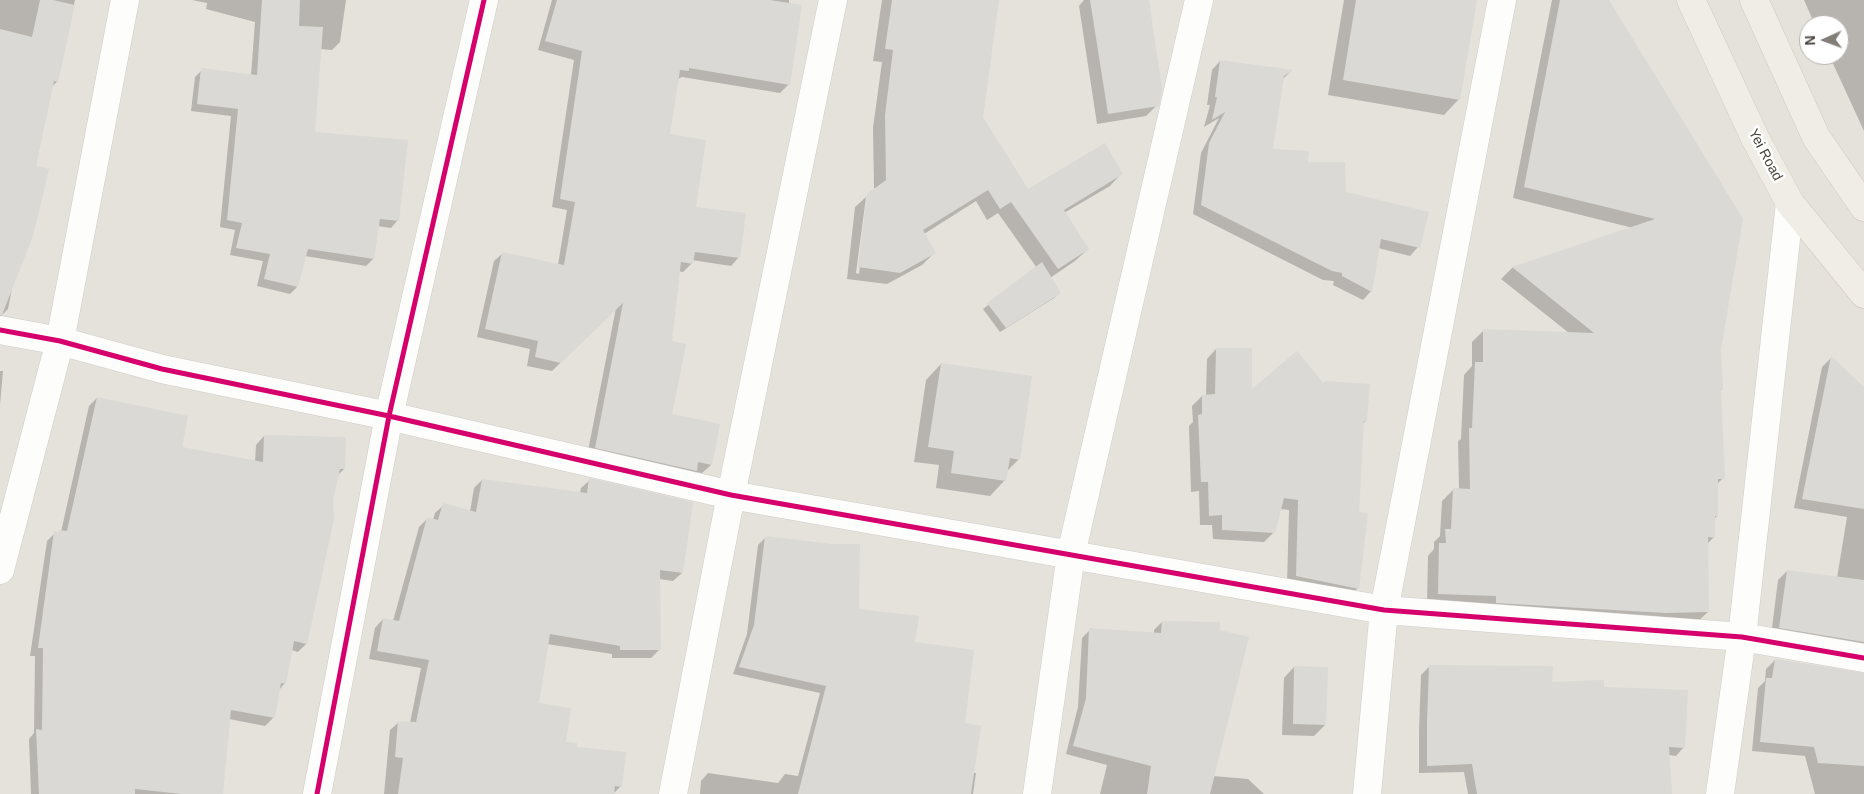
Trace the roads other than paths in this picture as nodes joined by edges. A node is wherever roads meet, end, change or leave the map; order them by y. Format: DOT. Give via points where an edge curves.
graph roads {
  1 [pos="126,0"];
  2 [pos="484,0"];
  3 [pos="833,0"];
  4 [pos="1199,0"];
  5 [pos="1502,0"];
  6 [pos="1691,0"];
  7 [pos="1754,0"];
  8 [pos="1790,203"];
  9 [pos="1864,207"];
  10 [pos="1864,294"];
  11 [pos="0,330"];
  12 [pos="60,341"];
  13 [pos="389,416"];
  14 [pos="731,495"];
  15 [pos="1071,554"];
  16 [pos="0,570"];
  17 [pos="1384,610"];
  18 [pos="1742,637"];
  19 [pos="1864,658"];
  20 [pos="317,794"];
  21 [pos="673,794"];
  22 [pos="1037,794"];
  23 [pos="1367,794"];
  24 [pos="1720,794"];
  1 -- 12 [label="street"];
  2 -- 13 [label="street"];
  3 -- 14 [label="street"];
  4 -- 15 [label="street"];
  5 -- 17 [label="street"];
  6 -- 8 [label="main road, Yei Road" via="1755,138"];
  7 -- 9 [label="main road" via="1816,137"];
  8 -- 10 [label="main road, Yei Road"];
  8 -- 18 [label="street"];
  11 -- 12 [label="street"];
  12 -- 13 [label="street" via="162,369"];
  12 -- 16 [label="street"];
  13 -- 14 [label="street"];
  13 -- 20 [label="street"];
  14 -- 15 [label="street"];
  14 -- 21 [label="street"];
  15 -- 17 [label="street"];
  15 -- 22 [label="street"];
  17 -- 18 [label="street"];
  17 -- 23 [label="street"];
  18 -- 19 [label="street"];
  18 -- 24 [label="street"];
}
